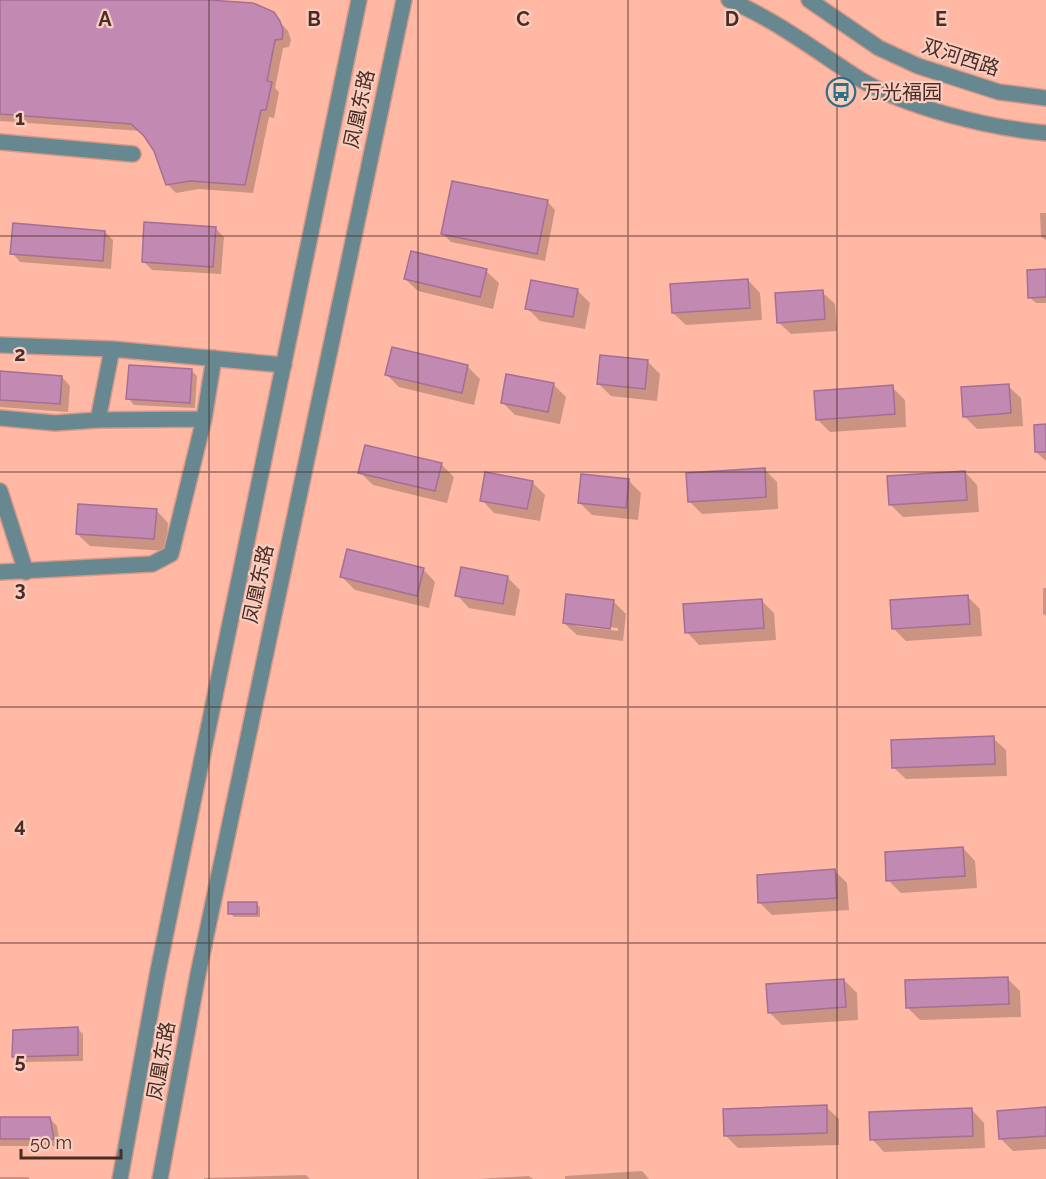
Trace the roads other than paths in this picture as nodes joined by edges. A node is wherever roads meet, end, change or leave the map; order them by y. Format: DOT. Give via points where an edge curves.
graph roads {
  1 [pos="359,0"];
  2 [pos="404,0"];
  3 [pos="729,0"];
  4 [pos="809,0"];
  5 [pos="1046,98"];
  6 [pos="1046,133"];
  7 [pos="0,142"];
  8 [pos="133,154"];
  9 [pos="0,345"];
  10 [pos="112,349"];
  11 [pos="214,358"];
  12 [pos="284,365"];
  13 [pos="0,418"];
  14 [pos="98,420"];
  15 [pos="204,420"];
  16 [pos="0,491"];
  17 [pos="0,572"];
  18 [pos="26,572"];
  19 [pos="120,1179"];
  20 [pos="160,1179"];
  1 -- 12 [label="street, 凤凰东路"];
  2 -- 20 [label="street, 凤凰东路" via="198,974"];
  3 -- 6 [label="street" via="800,37 860,79 905,100 964,119"];
  4 -- 5 [label="street, 双河西路" via="879,48 918,66 999,92"];
  7 -- 8 [label="street"];
  9 -- 10 [label="street"];
  10 -- 11 [label="street"];
  10 -- 14 [label="street"];
  11 -- 12 [label="street"];
  11 -- 15 [label="street"];
  12 -- 19 [label="street, 凤凰东路" via="158,971"];
  13 -- 14 [label="street" via="55,423"];
  14 -- 15 [label="street"];
  15 -- 18 [label="street" via="171,554 152,564"];
  16 -- 18 [label="street"];
  17 -- 18 [label="street"];
}
